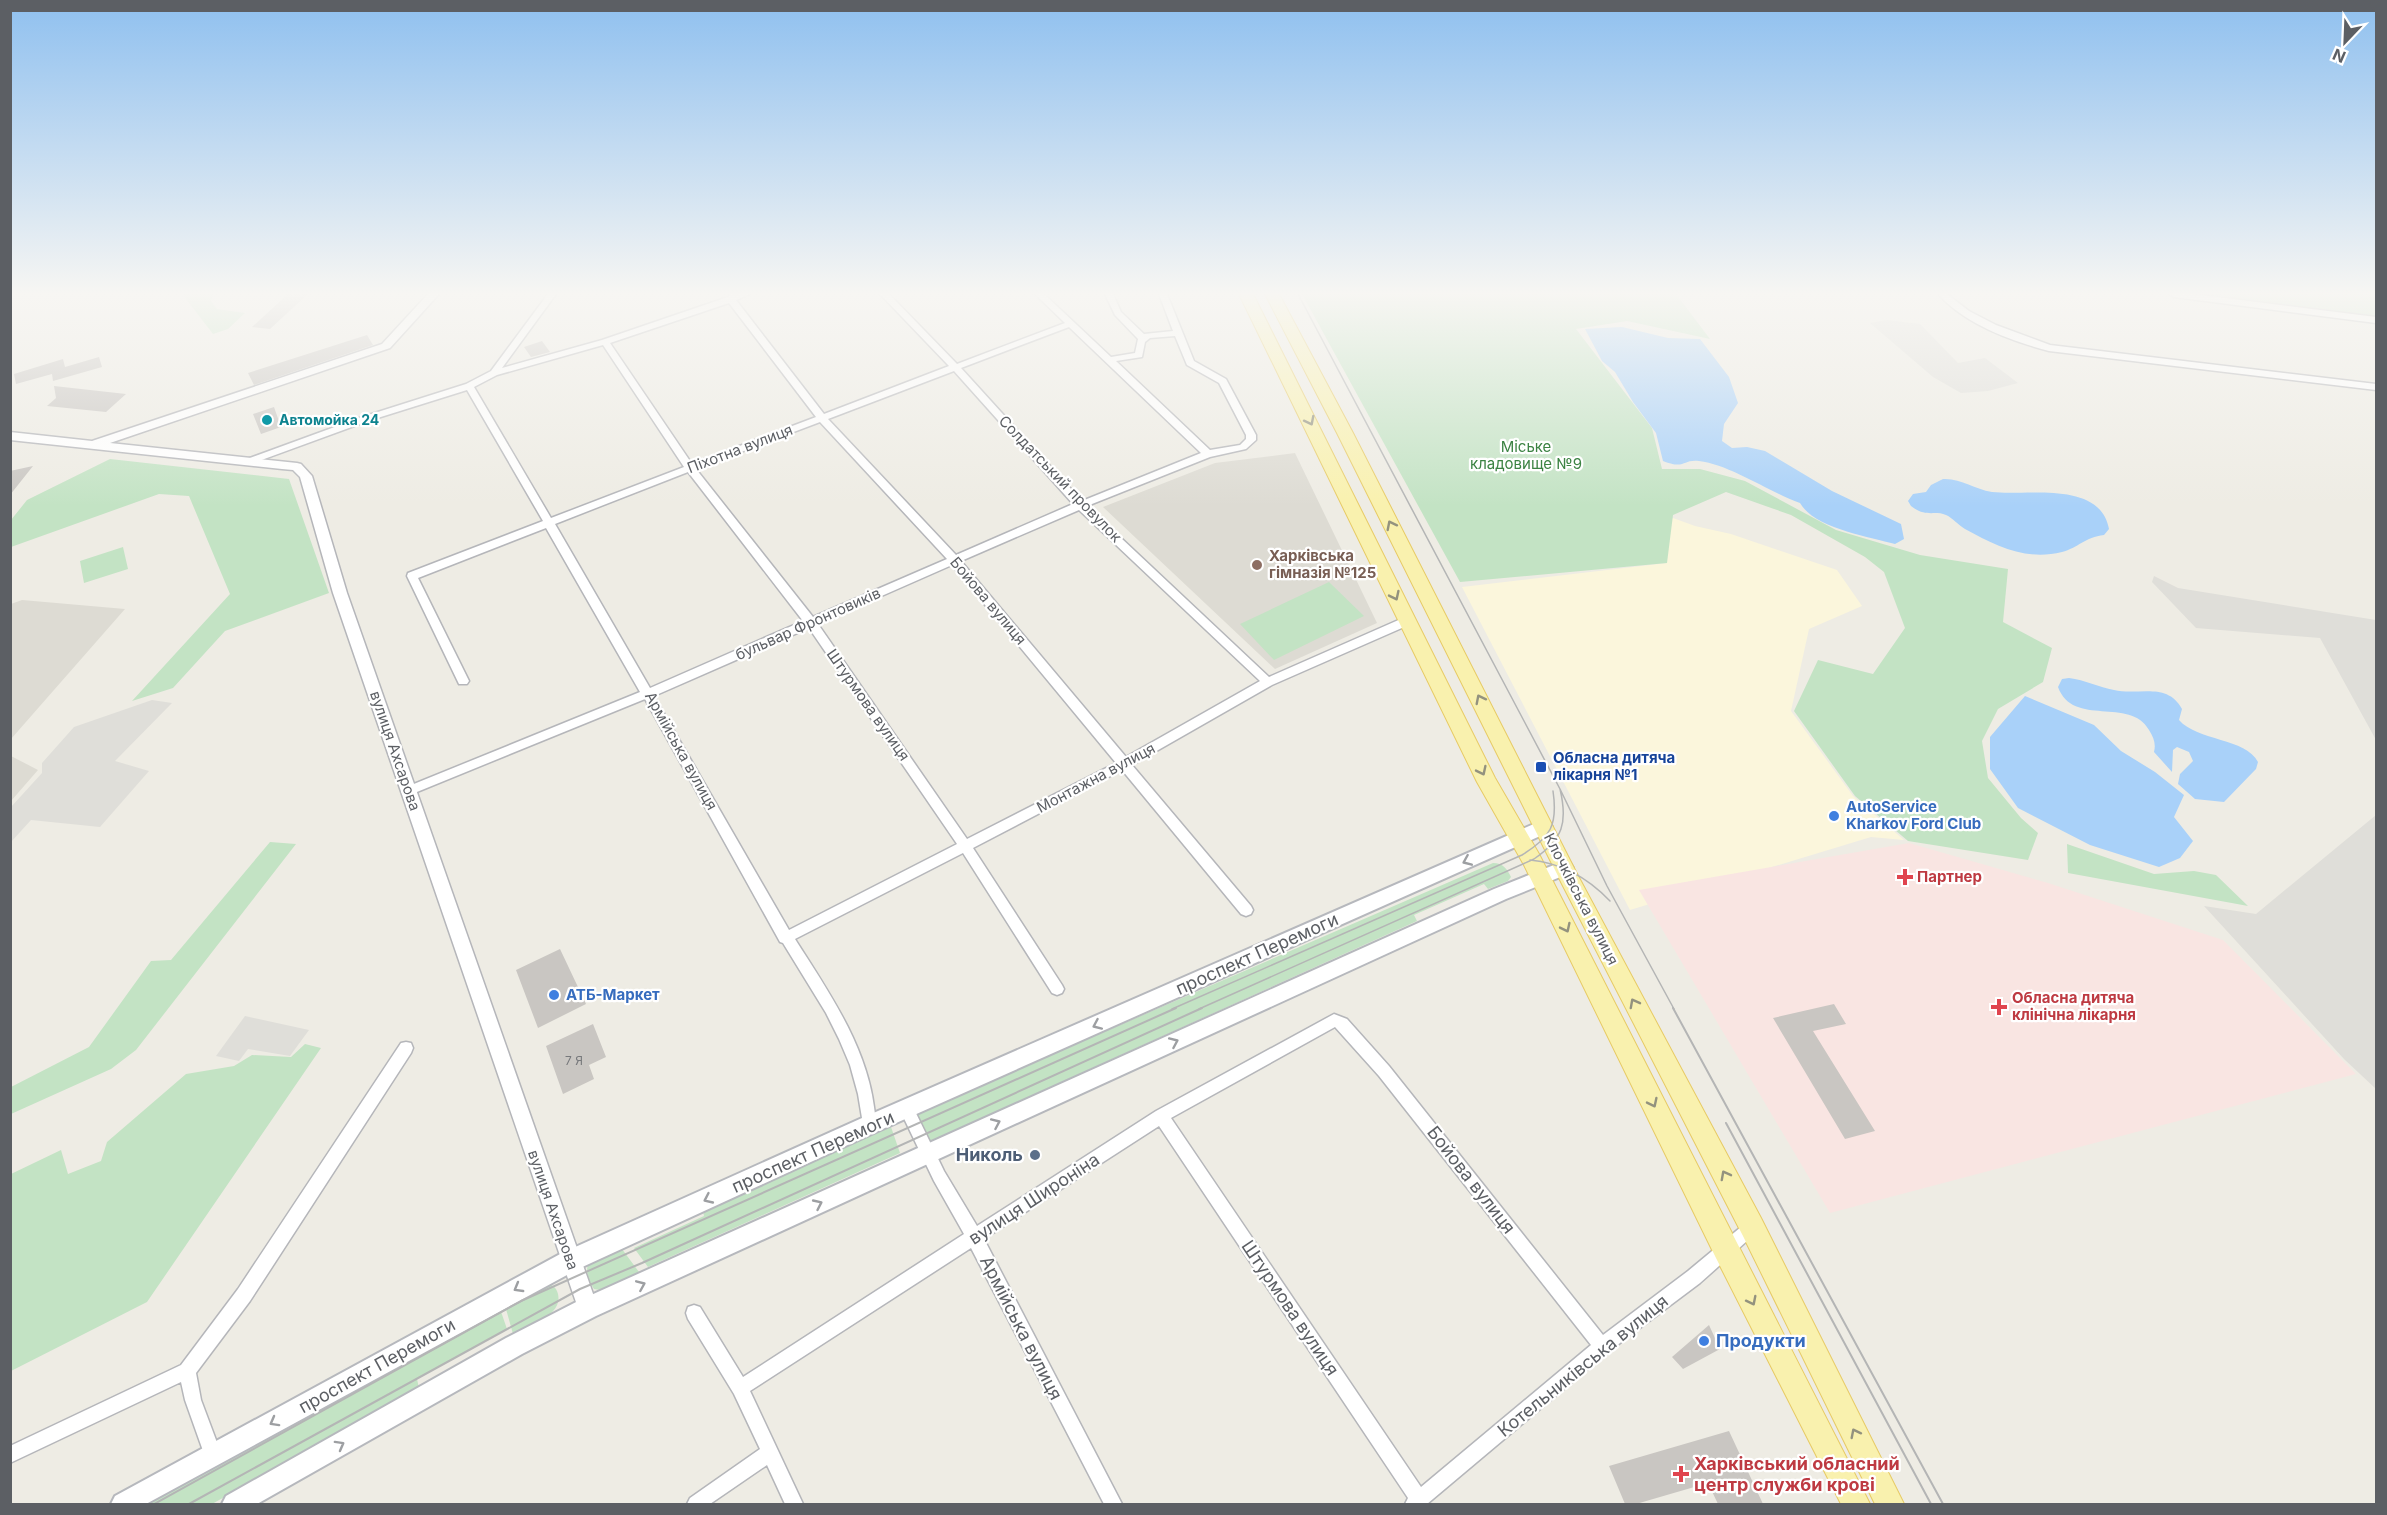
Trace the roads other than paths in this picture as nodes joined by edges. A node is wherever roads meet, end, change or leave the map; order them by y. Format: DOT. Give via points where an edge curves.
graph roads {
  1 [pos="330,365"];
  2 [pos="499,365"];
  3 [pos="524,365"];
  4 [pos="620,365"];
  5 [pos="783,365"];
  6 [pos="953,365"];
  7 [pos="961,365"];
  8 [pos="1113,365"];
  9 [pos="1193,365"];
  10 [pos="1281,365"];
  11 [pos="1309,365"];
  12 [pos="2189,365"];
  13 [pos="955,367"];
  14 [pos="494,373"];
  15 [pos="469,386"];
  16 [pos="2376,387"];
  17 [pos="822,418"];
  18 [pos="10,436"];
  19 [pos="92,445"];
  20 [pos="1208,454"];
  21 [pos="250,461"];
  22 [pos="690,468"];
  23 [pos="1080,505"];
  24 [pos="548,523"];
  25 [pos="954,560"];
  26 [pos="1407,621"];
  27 [pos="811,623"];
  28 [pos="463,681"];
  29 [pos="1268,682"];
  30 [pos="649,693"];
  31 [pos="1126,764"];
  32 [pos="408,791"];
  33 [pos="1543,827"];
  34 [pos="1520,837"];
  35 [pos="965,846"];
  36 [pos="1564,868"];
  37 [pos="1540,876"];
  38 [pos="1246,910"];
  39 [pos="785,938"];
  40 [pos="1057,989"];
  41 [pos="1334,1020"];
  42 [pos="406,1048"];
  43 [pos="907,1110"];
  44 [pos="1161,1116"];
  45 [pos="869,1125"];
  46 [pos="928,1153"];
  47 [pos="1752,1227"];
  48 [pos="974,1238"];
  49 [pos="1725,1249"];
  50 [pos="570,1261"];
  51 [pos="588,1308"];
  52 [pos="694,1313"];
  53 [pos="1602,1346"];
  54 [pos="187,1371"];
  55 [pos="740,1388"];
  56 [pos="771,1452"];
  57 [pos="10,1455"];
  58 [pos="213,1456"];
  59 [pos="1417,1502"];
  60 [pos="123,1504"];
  61 [pos="234,1504"];
  62 [pos="696,1504"];
  63 [pos="794,1504"];
  64 [pos="1113,1504"];
  65 [pos="1856,1504"];
  66 [pos="1890,1504"];
  1 -- 19 [label="street"];
  2 -- 14 [label="street"];
  3 -- 14 [label="street"];
  4 -- 22 [label="street, Штурмова вулиця"];
  5 -- 17 [label="street, Бойова вулиця"];
  6 -- 13 [label="street, Солдатський провулок"];
  7 -- 13 [label="street, Піхотна вулиця"];
  8 -- 20 [label="street"];
  9 -- 20 [label="street, бульвар Фронтовиків" via="1223,381 1251,435 1243,447"];
  10 -- 26 [label="main road, Клочківська вулиця, one-way"];
  33 -- 11 [label="main road, Клочківська вулиця, one-way"];
  12 -- 16 [label="street"];
  13 -- 17 [label="street, Піхотна вулиця"];
  13 -- 23 [label="street, Солдатський провулок"];
  14 -- 15 [label="street"];
  15 -- 21 [label="street"];
  15 -- 24 [label="street, Армійська вулиця"];
  17 -- 22 [label="street, Піхотна вулиця"];
  17 -- 25 [label="street, Бойова вулиця"];
  18 -- 19 [label="street, вулиця Ахсарова"];
  19 -- 21 [label="street, вулиця Ахсарова"];
  20 -- 23 [label="street, бульвар Фронтовиків"];
  21 -- 32 [label="street, вулиця Ахсарова" via="297,468 306,476 340,593"];
  22 -- 24 [label="street, Піхотна вулиця"];
  22 -- 27 [label="street, Штурмова вулиця"];
  23 -- 25 [label="street, бульвар Фронтовиків"];
  23 -- 29 [label="street, Солдатський провулок"];
  24 -- 28 [label="street, Піхотна вулиця" via="412,576"];
  24 -- 30 [label="street, Армійська вулиця"];
  25 -- 27 [label="street, бульвар Фронтовиків"];
  25 -- 31 [label="street, Бойова вулиця"];
  26 -- 29 [label="street, Монтажна вулиця"];
  26 -- 34 [label="main road, Клочківська вулиця, one-way" via="1487,782"];
  27 -- 30 [label="street, бульвар Фронтовиків"];
  27 -- 35 [label="street, Штурмова вулиця"];
  29 -- 31 [label="street, Монтажна вулиця"];
  30 -- 32 [label="street, бульвар Фронтовиків"];
  30 -- 39 [label="street, Армійська вулиця"];
  31 -- 35 [label="street, Монтажна вулиця"];
  31 -- 38 [label="street, Бойова вулиця"];
  32 -- 50 [label="street, вулиця Ахсарова"];
  33 -- 34 [label="main road, проспект Перемоги"];
  33 -- 36 [label="main road, Клочківська вулиця"];
  34 -- 37 [label="main road, Клочківська вулиця"];
  34 -- 43 [label="main road, проспект Перемоги, one-way"];
  35 -- 39 [label="street, Монтажна вулиця"];
  35 -- 40 [label="street, Штурмова вулиця"];
  36 -- 37 [label="main road"];
  47 -- 36 [label="main road, Клочківська вулиця, one-way"];
  46 -- 37 [label="main road, one-way"];
  37 -- 49 [label="main road, Клочківська вулиця, one-way"];
  39 -- 45 [label="street, Армійська вулиця" via="847,1039 866,1089"];
  41 -- 44 [label="street, вулиця Широніна"];
  41 -- 53 [label="street, Бойова вулиця" via="1384,1071"];
  42 -- 54 [label="street" via="244,1295"];
  43 -- 45 [label="main road, проспект Перемоги"];
  43 -- 46 [label="street, Армійська вулиця"];
  44 -- 48 [label="street, вулиця Широніна"];
  44 -- 59 [label="street, Штурмова вулиця"];
  45 -- 50 [label="main road, проспект Перемоги, one-way"];
  46 -- 48 [label="street, Армійська вулиця"];
  51 -- 46 [label="main road, one-way"];
  47 -- 49 [label="street, Котельниківська вулиця"];
  66 -- 47 [label="main road, Клочківська вулиця, one-way"];
  48 -- 55 [label="street, вулиця Широніна"];
  48 -- 64 [label="street, Армійська вулиця"];
  49 -- 53 [label="street, Котельниківська вулиця"];
  49 -- 65 [label="main road, Клочківська вулиця, one-way"];
  50 -- 51 [label="street, вулиця Ахсарова"];
  50 -- 58 [label="main road, проспект Перемоги, one-way"];
  61 -- 51 [label="main road, one-way"];
  52 -- 55 [label="street"];
  53 -- 59 [label="street, Котельниківська вулиця"];
  54 -- 57 [label="street"];
  54 -- 58 [label="street"];
  55 -- 56 [label="street"];
  56 -- 62 [label="street"];
  56 -- 63 [label="street"];
  58 -- 60 [label="main road, проспект Перемоги"];
}
